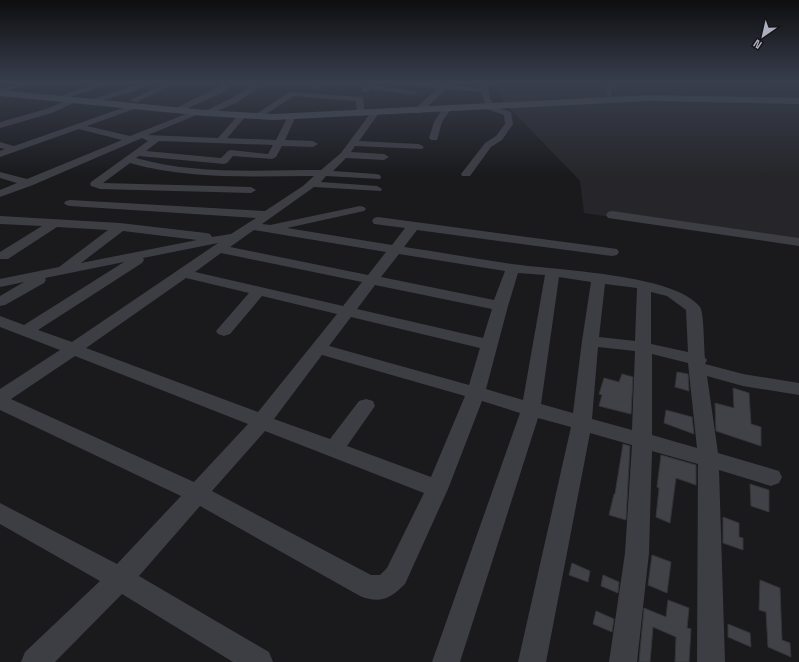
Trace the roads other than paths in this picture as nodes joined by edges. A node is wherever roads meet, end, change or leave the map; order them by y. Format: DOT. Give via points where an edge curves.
graph roads {
  1 [pos="39,114"];
  2 [pos="107,114"];
  3 [pos="198,114"];
  4 [pos="219,114"];
  5 [pos="261,114"];
  6 [pos="368,114"];
  7 [pos="443,114"];
  8 [pos="508,114"];
  9 [pos="243,115"];
  10 [pos="257,116"];
  11 [pos="292,116"];
  12 [pos="0,125"];
  13 [pos="78,126"];
  14 [pos="132,138"];
  15 [pos="434,138"];
  16 [pos="156,139"];
  17 [pos="281,139"];
  18 [pos="221,140"];
  19 [pos="313,140"];
  20 [pos="353,143"];
  21 [pos="0,145"];
  22 [pos="419,147"];
  23 [pos="15,149"];
  24 [pos="0,154"];
  25 [pos="344,155"];
  26 [pos="132,156"];
  27 [pos="384,157"];
  28 [pos="324,173"];
  29 [pos="466,174"];
  30 [pos="0,175"];
  31 [pos="376,177"];
  32 [pos="29,182"];
  33 [pos="95,184"];
  34 [pos="311,184"];
  35 [pos="377,189"];
  36 [pos="251,190"];
  37 [pos="0,194"];
  38 [pos="360,209"];
  39 [pos="268,215"];
  40 [pos="612,215"];
  41 [pos="0,220"];
  42 [pos="378,221"];
  43 [pos="55,223"];
  44 [pos="414,225"];
  45 [pos="250,226"];
  46 [pos="120,227"];
  47 [pos="268,229"];
  48 [pos="799,242"];
  49 [pos="220,244"];
  50 [pos="396,249"];
  51 [pos="612,252"];
  52 [pos="144,255"];
  53 [pos="3,256"];
  54 [pos="513,268"];
  55 [pos="57,272"];
  56 [pos="554,272"];
  57 [pos="182,273"];
  58 [pos="599,278"];
  59 [pos="370,279"];
  60 [pos="0,283"];
  61 [pos="644,285"];
  62 [pos="259,291"];
  63 [pos="0,302"];
  64 [pos="500,306"];
  65 [pos="346,312"];
  66 [pos="0,321"];
  67 [pos="25,330"];
  68 [pos="224,331"];
  69 [pos="590,341"];
  70 [pos="489,345"];
  71 [pos="643,347"];
  72 [pos="318,348"];
  73 [pos="72,350"];
  74 [pos="697,364"];
  75 [pos="799,389"];
  76 [pos="476,393"];
  77 [pos="0,398"];
  78 [pos="0,402"];
  79 [pos="366,406"];
  80 [pos="531,409"];
  81 [pos="261,422"];
  82 [pos="582,423"];
  83 [pos="642,440"];
  84 [pos="334,449"];
  85 [pos="708,458"];
  86 [pos="771,477"];
  87 [pos="437,489"];
  88 [pos="196,493"];
  89 [pos="0,513"];
  90 [pos="120,578"];
  91 [pos="35,662"];
  92 [pos="259,662"];
  93 [pos="446,662"];
  94 [pos="532,662"];
  95 [pos="623,662"];
  96 [pos="711,662"];
  1 -- 12 [label="street"];
  2 -- 13 [label="street"];
  3 -- 14 [label="street"];
  4 -- 9 [label="street"];
  5 -- 10 [label="street"];
  6 -- 11 [label="street"];
  6 -- 20 [label="street"];
  7 -- 15 [label="street" via="434,129"];
  8 -- 29 [label="street" via="509,124 499,138 488,145"];
  9 -- 10 [label="street"];
  9 -- 18 [label="street"];
  10 -- 11 [label="street"];
  11 -- 17 [label="street"];
  13 -- 14 [label="street"];
  13 -- 23 [label="street"];
  14 -- 16 [label="street"];
  14 -- 32 [label="street"];
  16 -- 18 [label="street"];
  16 -- 26 [label="street"];
  17 -- 18 [label="street"];
  17 -- 19 [label="street"];
  17 -- 26 [label="street" via="269,158 231,154 224,161"];
  20 -- 22 [label="street"];
  20 -- 25 [label="street"];
  21 -- 23 [label="street"];
  23 -- 24 [label="street"];
  25 -- 27 [label="street"];
  25 -- 28 [label="street"];
  26 -- 28 [label="street" via="156,167 190,171"];
  26 -- 33 [label="street"];
  28 -- 31 [label="street"];
  28 -- 34 [label="street"];
  30 -- 32 [label="street"];
  32 -- 37 [label="street"];
  33 -- 36 [label="street"];
  33 -- 39 [label="street" via="70,203"];
  34 -- 35 [label="street"];
  34 -- 39 [label="street"];
  38 -- 47 [label="street"];
  39 -- 45 [label="street"];
  40 -- 48 [label="street"];
  41 -- 43 [label="street"];
  42 -- 44 [label="street"];
  43 -- 46 [label="street"];
  43 -- 53 [label="street"];
  44 -- 50 [label="street"];
  44 -- 51 [label="street"];
  45 -- 47 [label="street"];
  45 -- 49 [label="street" via="234,238"];
  46 -- 49 [label="street"];
  46 -- 55 [label="street"];
  47 -- 50 [label="street"];
  49 -- 52 [label="street"];
  49 -- 57 [label="street"];
  49 -- 59 [label="street"];
  50 -- 54 [label="street"];
  50 -- 59 [label="street"];
  52 -- 55 [label="street"];
  52 -- 67 [label="street"];
  54 -- 56 [label="street"];
  54 -- 64 [label="street"];
  55 -- 60 [label="street"];
  55 -- 63 [label="street"];
  56 -- 58 [label="street"];
  56 -- 80 [label="street"];
  57 -- 62 [label="street"];
  57 -- 73 [label="street"];
  58 -- 61 [label="street"];
  58 -- 69 [label="street"];
  59 -- 64 [label="street"];
  59 -- 65 [label="street"];
  61 -- 71 [label="street"];
  61 -- 74 [label="street" via="672,293 694,309"];
  62 -- 65 [label="street"];
  62 -- 68 [label="street"];
  64 -- 70 [label="street"];
  65 -- 70 [label="street"];
  65 -- 72 [label="street"];
  66 -- 67 [label="street"];
  67 -- 73 [label="street"];
  69 -- 71 [label="street"];
  69 -- 82 [label="street"];
  70 -- 76 [label="street"];
  71 -- 74 [label="street"];
  71 -- 83 [label="street"];
  72 -- 76 [label="street"];
  72 -- 81 [label="street"];
  73 -- 77 [label="street"];
  73 -- 81 [label="street"];
  74 -- 75 [label="street" via="743,380"];
  74 -- 85 [label="street"];
  76 -- 80 [label="street"];
  76 -- 87 [label="street"];
  78 -- 88 [label="street"];
  79 -- 84 [label="street"];
  80 -- 82 [label="street"];
  80 -- 93 [label="street"];
  81 -- 84 [label="street"];
  81 -- 88 [label="street"];
  82 -- 83 [label="street"];
  82 -- 94 [label="street"];
  83 -- 85 [label="street"];
  83 -- 95 [label="street" via="637,553"];
  84 -- 87 [label="street"];
  85 -- 86 [label="street"];
  85 -- 96 [label="street"];
  87 -- 88 [label="street" via="396,576 385,587 369,587"];
  88 -- 90 [label="street"];
  89 -- 90 [label="street"];
  90 -- 91 [label="street"];
  90 -- 92 [label="street"];
}
